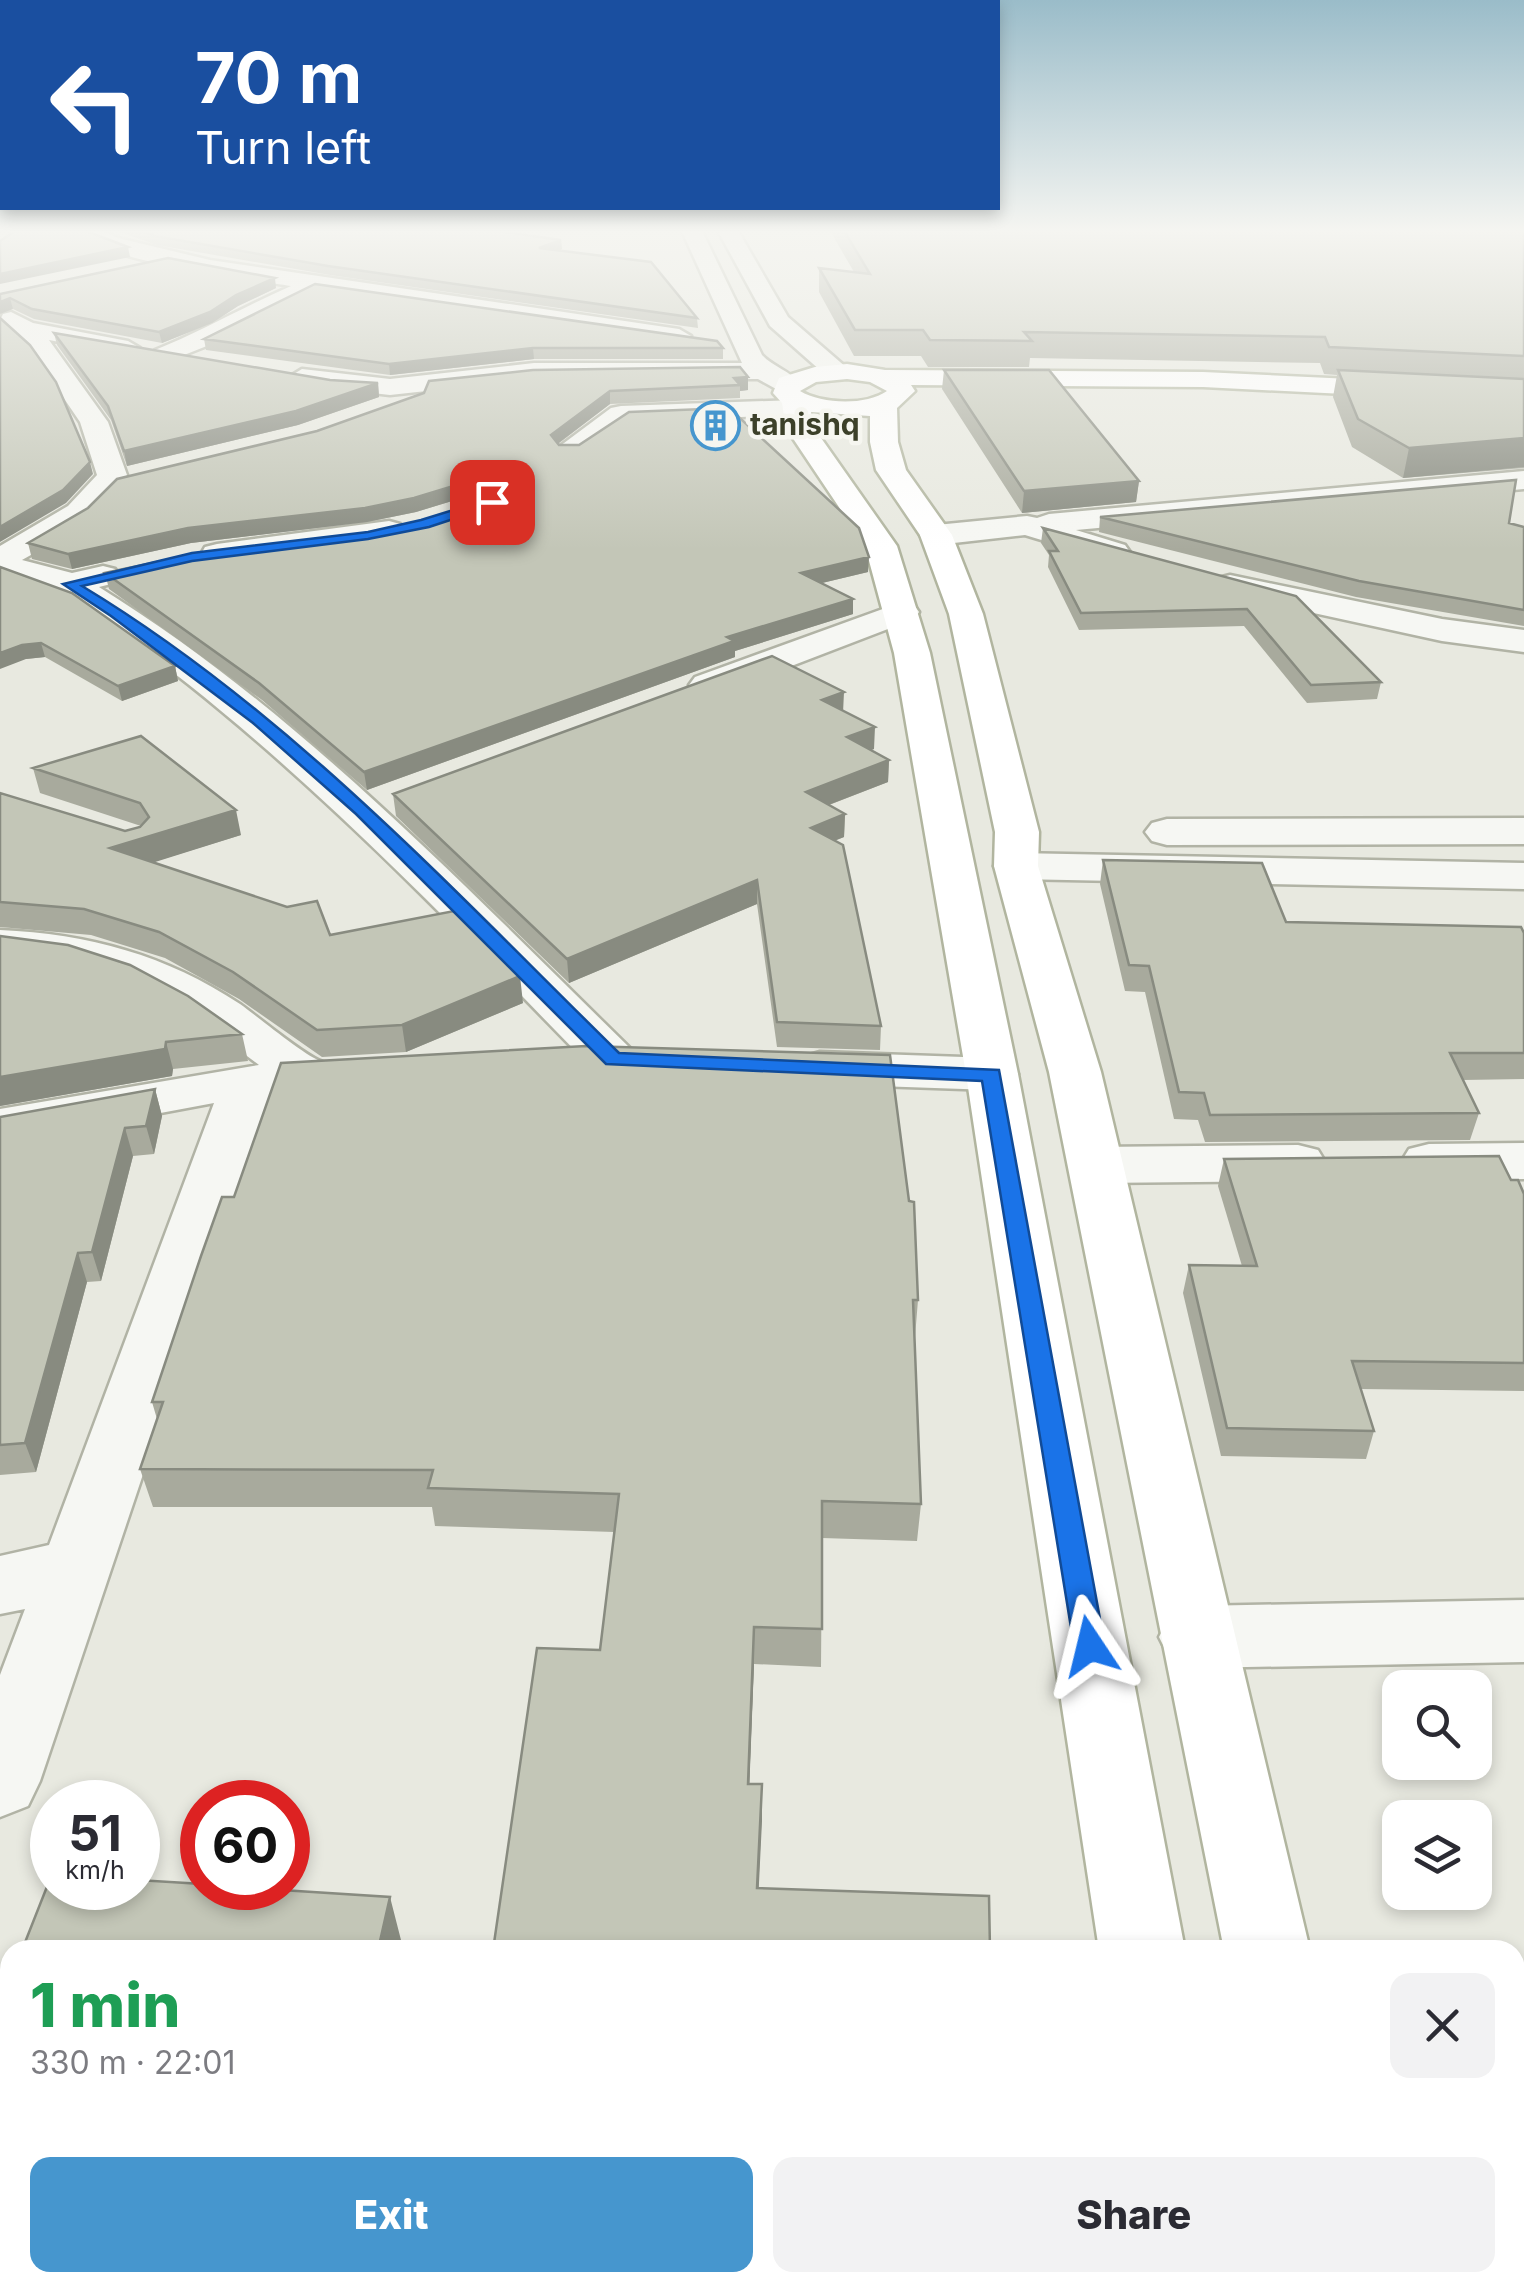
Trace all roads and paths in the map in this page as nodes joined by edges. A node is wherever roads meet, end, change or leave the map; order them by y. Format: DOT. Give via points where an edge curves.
graph roads {
  1 [pos="33,336"];
  2 [pos="58,336"];
  3 [pos="213,336"];
  4 [pos="676,336"];
  5 [pos="741,336"];
  6 [pos="782,336"];
  7 [pos="746,346"];
  8 [pos="164,355"];
  9 [pos="204,362"];
  10 [pos="278,374"];
  11 [pos="464,379"];
  12 [pos="796,387"];
  13 [pos="887,393"];
  14 [pos="1524,396"];
  15 [pos="1524,411"];
  16 [pos="372,412"];
  17 [pos="570,449"];
  18 [pos="140,476"];
  19 [pos="110,483"];
  20 [pos="1521,490"];
  21 [pos="424,524"];
  22 [pos="1027,525"];
  23 [pos="936,535"];
  24 [pos="192,557"];
  25 [pos="0,562"];
  26 [pos="1150,563"];
  27 [pos="136,568"];
  28 [pos="1202,577"];
  29 [pos="70,584"];
  30 [pos="902,612"];
  31 [pos="1524,641"];
  32 [pos="671,699"];
  33 [pos="1524,831"];
  34 [pos="1016,849"];
  35 [pos="1524,876"];
  36 [pos="0,944"];
  37 [pos="559,1064"];
  38 [pos="773,1066"];
  39 [pos="398,1074"];
  40 [pos="992,1074"];
  41 [pos="280,1080"];
  42 [pos="0,1126"];
  43 [pos="1524,1161"];
  44 [pos="1096,1164"];
  45 [pos="76,1568"];
  46 [pos="0,1585"];
  47 [pos="1524,1630"];
  48 [pos="1196,1637"];
  49 [pos="0,1781"];
  50 [pos="1140,1940"];
  51 [pos="1264,1940"];
  1 -- 19 [label="street" via="94,422"];
  2 -- 8 [label="street"];
  3 -- 8 [label="street"];
  4 -- 7 [label="street"];
  5 -- 7 [label="street"];
  6 -- 12 [label="street"];
  7 -- 12 [label="street"];
  8 -- 9 [label="street"];
  10 -- 11 [label="street" via="390,387"];
  11 -- 12 [label="street" via="552,370 687,371"];
  11 -- 16 [label="street"];
  12 -- 13 [label="main road"];
  12 -- 13 [label="main road" via="837,408"];
  12 -- 17 [label="street" via="621,414"];
  12 -- 30 [label="main road" via="800,428 881,546"];
  13 -- 14 [label="main road" via="993,375 1273,381"];
  13 -- 15 [label="main road" via="1285,397"];
  13 -- 23 [label="main road" via="884,442 891,470"];
  18 -- 19 [label="street"];
  19 -- 25 [label="street"];
  20 -- 22 [label="street"];
  21 -- 24 [label="street"];
  22 -- 23 [label="street"];
  22 -- 26 [label="street"];
  23 -- 34 [label="main road" via="966,614"];
  25 -- 29 [label="street"];
  27 -- 29 [label="street"];
  28 -- 31 [label="street" via="1442,630"];
  29 -- 37 [label="street" via="380,804 633,1060"];
  30 -- 32 [label="street"];
  30 -- 40 [label="main road"];
  33 -- 34 [label="street"];
  34 -- 35 [label="street"];
  34 -- 44 [label="main road"];
  36 -- 41 [label="street" via="64,948 122,962 196,997"];
  38 -- 40 [label="street"];
  39 -- 41 [label="street"];
  40 -- 50 [label="main road"];
  41 -- 42 [label="street"];
  41 -- 45 [label="street"];
  43 -- 44 [label="street"];
  44 -- 48 [label="main road"];
  45 -- 46 [label="street"];
  45 -- 49 [label="street"];
  47 -- 48 [label="street"];
  48 -- 51 [label="main road"];
}
